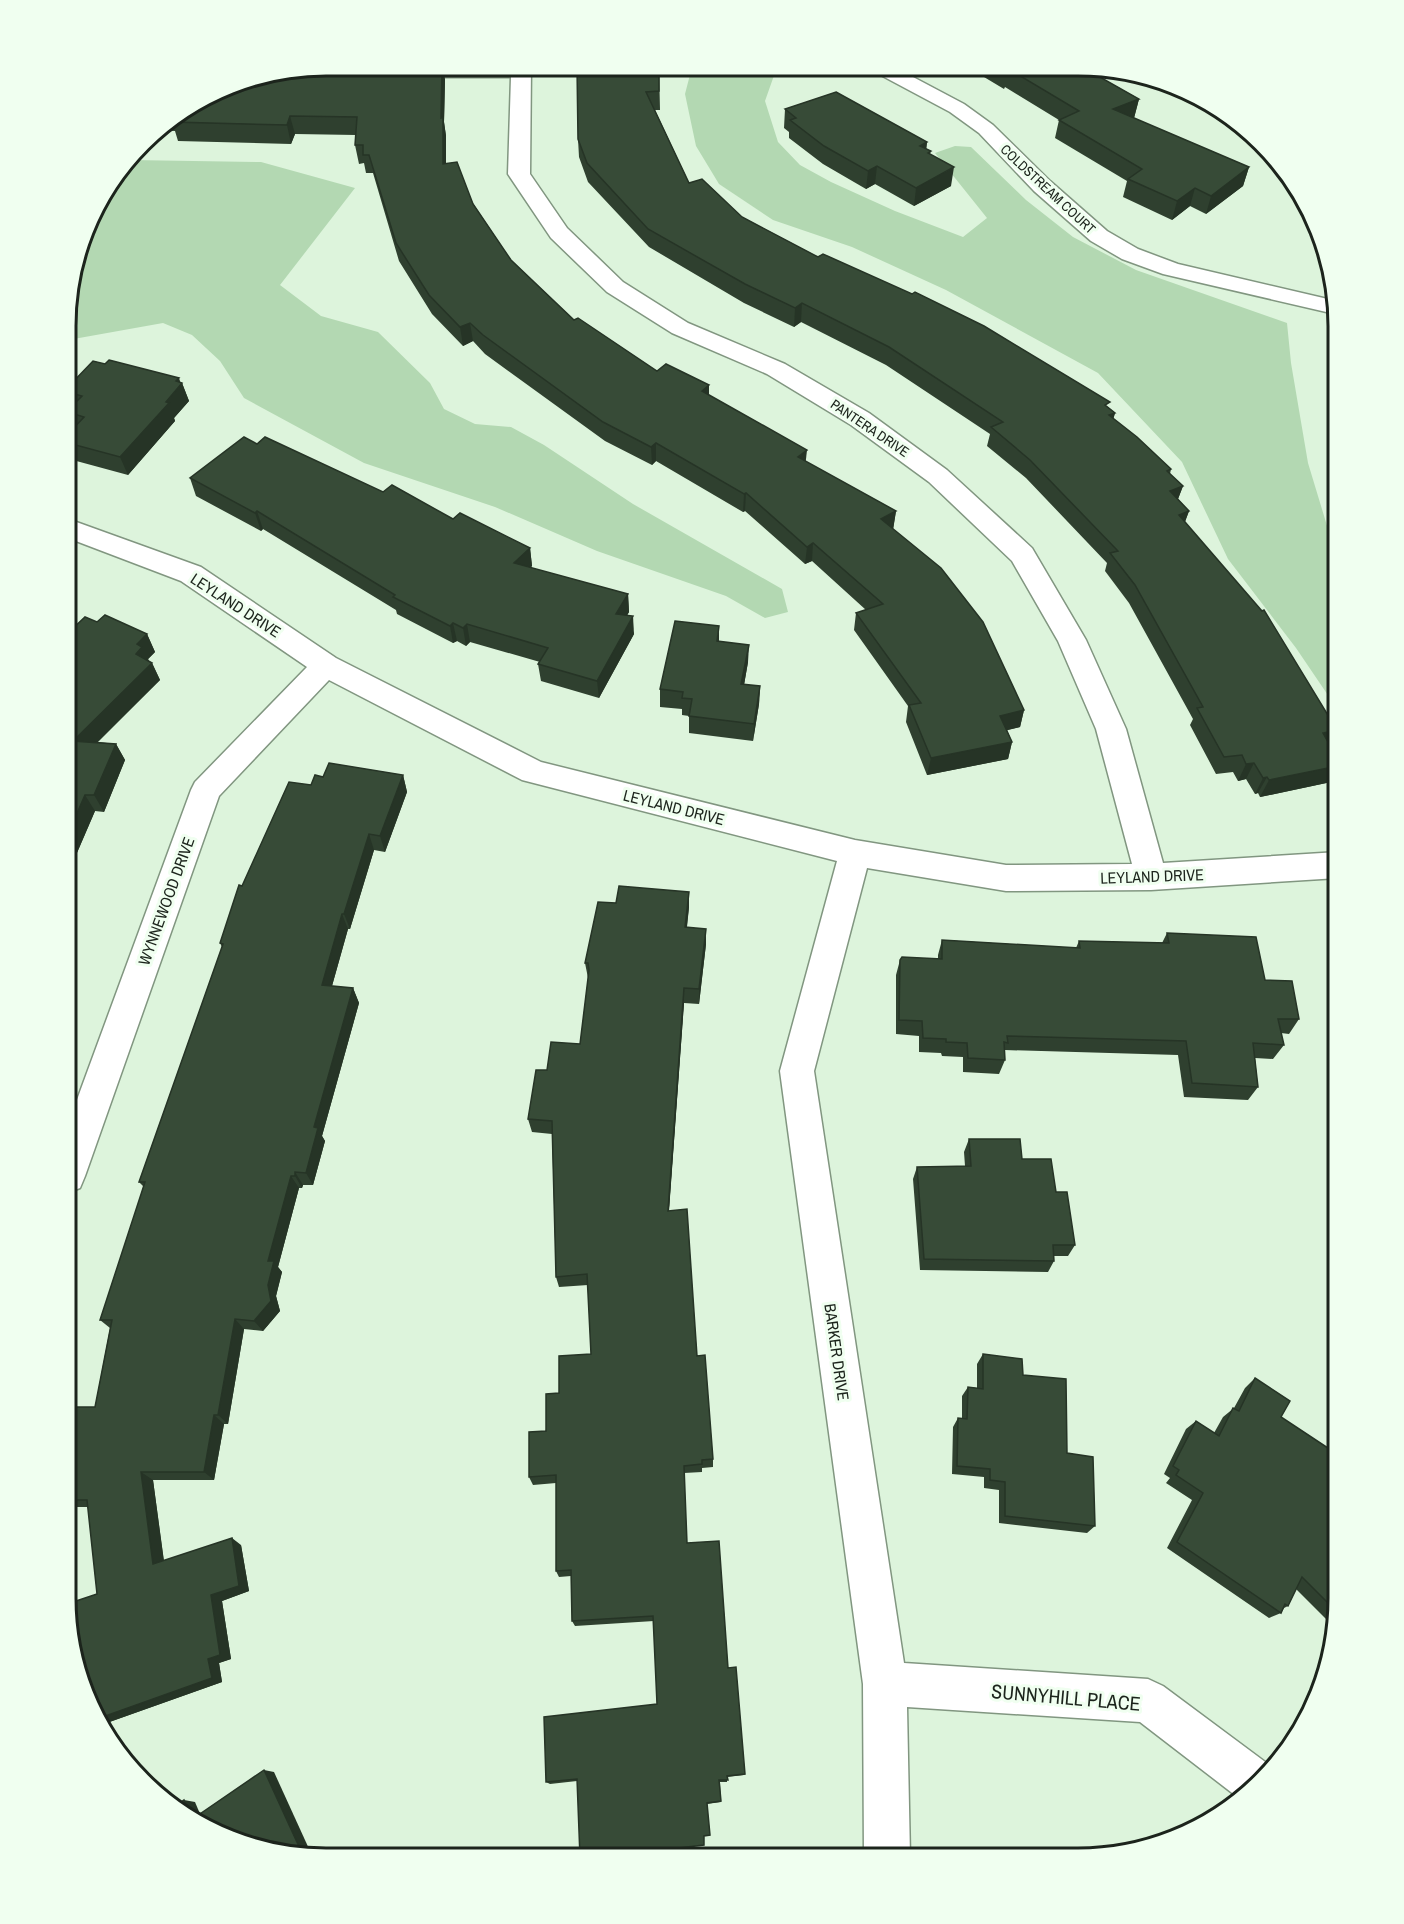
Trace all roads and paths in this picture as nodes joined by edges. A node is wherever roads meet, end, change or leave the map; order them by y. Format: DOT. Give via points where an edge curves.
graph roads {
  1 [pos="521,76"];
  2 [pos="897,76"];
  3 [pos="1326,305"];
  4 [pos="76,531"];
  5 [pos="326,665"];
  6 [pos="855,853"];
  7 [pos="1328,866"];
  8 [pos="1151,877"];
  9 [pos="76,1151"];
  10 [pos="885,1684"];
  11 [pos="1249,1778"];
  12 [pos="887,1848"];
  1 -- 8 [label="street, PANTERA DRIVE" via="519,174 559,233 615,288 680,328 776,369 860,418 938,476 1023,555 1072,640 1111,729"];
  2 -- 3 [label="street, COLDSTREAM COURT" via="957,108 986,129 1058,201 1099,236 1130,254 1172,269"];
  4 -- 5 [label="street, LEYLAND DRIVE" via="191,574"];
  5 -- 6 [label="street, LEYLAND DRIVE" via="533,772"];
  5 -- 9 [label="street, WYNNEWOOD DRIVE" via="206,790"];
  6 -- 8 [label="street, LEYLAND DRIVE" via="1006,878"];
  6 -- 10 [label="street, BARKER DRIVE" via="797,1071"];
  7 -- 8 [label="street, LEYLAND DRIVE"];
  10 -- 11 [label="street, SUNNYHILL PLACE" via="1148,1701"];
  10 -- 12 [label="street, BARKER DRIVE"];
}
